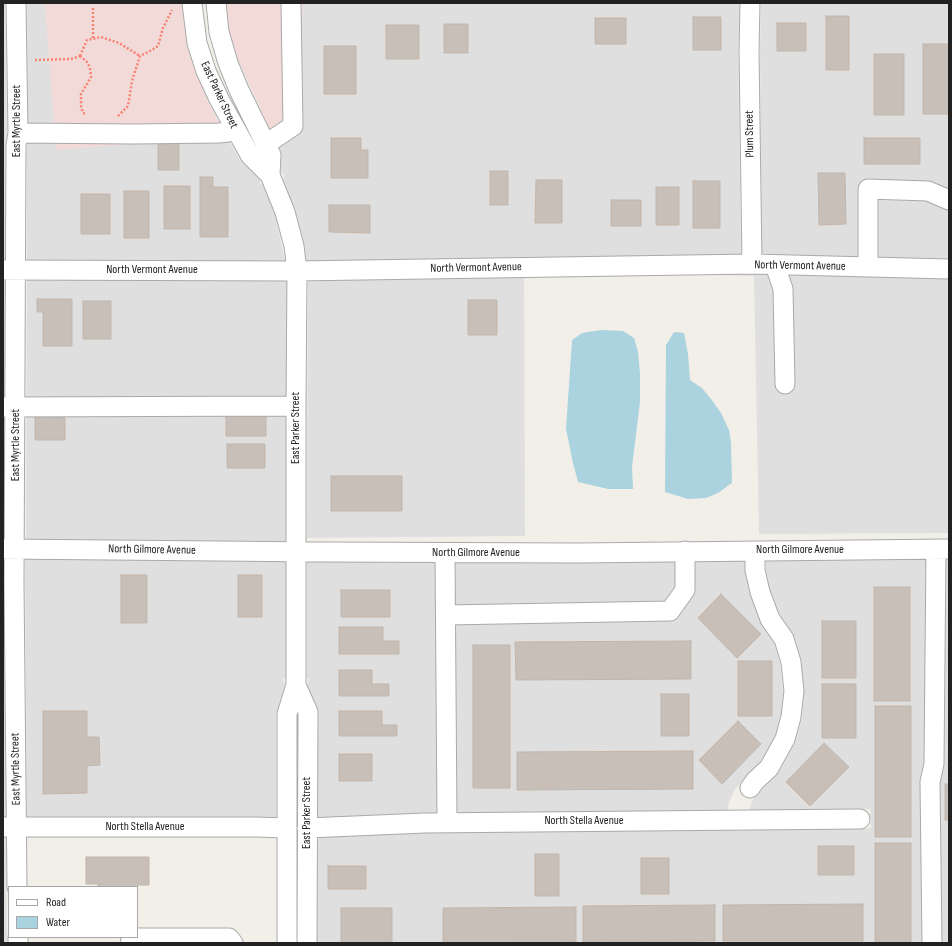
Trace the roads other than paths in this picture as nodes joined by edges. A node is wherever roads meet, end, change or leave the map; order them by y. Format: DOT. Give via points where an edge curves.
graph roads {
  1 [pos="16,3"];
  2 [pos="192,3"];
  3 [pos="216,3"];
  4 [pos="291,3"];
  5 [pos="750,3"];
  6 [pos="236,131"];
  7 [pos="18,133"];
  8 [pos="266,144"];
  9 [pos="270,175"];
  10 [pos="949,200"];
  11 [pos="752,264"];
  12 [pos="775,265"];
  13 [pos="868,267"];
  14 [pos="949,269"];
  15 [pos="10,270"];
  16 [pos="298,270"];
  17 [pos="785,384"];
  18 [pos="296,406"];
  19 [pos="9,407"];
  20 [pos="9,548"];
  21 [pos="942,549"];
  22 [pos="296,551"];
  23 [pos="685,551"];
  24 [pos="755,551"];
  25 [pos="445,553"];
  26 [pos="446,616"];
  27 [pos="296,685"];
  28 [pos="942,764"];
  29 [pos="750,788"];
  30 [pos="860,818"];
  31 [pos="447,822"];
  32 [pos="10,828"];
  33 [pos="286,828"];
  34 [pos="308,828"];
  35 [pos="17,886"];
  36 [pos="130,943"];
  37 [pos="233,943"];
  38 [pos="286,943"];
  39 [pos="307,943"];
  40 [pos="932,943"];
  1 -- 7 [label="street, East Myrtle Street"];
  2 -- 6 [label="street, East Parker Street" via="197,43 206,71"];
  3 -- 8 [label="street, East Parker Street" via="219,32 228,63"];
  4 -- 8 [label="street" via="293,126"];
  5 -- 11 [label="street, Plum Street"];
  6 -- 7 [label="street" via="133,134"];
  6 -- 9 [label="street, East Parker Street" via="250,155"];
  7 -- 15 [label="street, East Myrtle Street"];
  8 -- 9 [label="street, East Parker Street" via="271,155"];
  9 -- 16 [label="street, East Parker Street" via="285,212"];
  10 -- 13 [label="street" via="928,191 868,189"];
  11 -- 12 [label="street, North Vermont Avenue"];
  11 -- 16 [label="street, North Vermont Avenue"];
  12 -- 13 [label="street, North Vermont Avenue"];
  12 -- 17 [label="street" via="782,289"];
  13 -- 14 [label="street, North Vermont Avenue"];
  15 -- 16 [label="street, North Vermont Avenue"];
  15 -- 19 [label="street, East Myrtle Street"];
  16 -- 18 [label="street, East Parker Street"];
  18 -- 19 [label="street"];
  18 -- 22 [label="street, East Parker Street"];
  19 -- 20 [label="street, East Myrtle Street"];
  20 -- 22 [label="street, North Gilmore Avenue"];
  20 -- 32 [label="street, East Myrtle Street" via="14,622"];
  21 -- 24 [label="street, North Gilmore Avenue"];
  21 -- 28 [label="street" via="935,700"];
  22 -- 25 [label="street, North Gilmore Avenue"];
  22 -- 27 [label="street, East Parker Street"];
  23 -- 24 [label="street, North Gilmore Avenue"];
  23 -- 25 [label="street, North Gilmore Avenue"];
  23 -- 26 [label="street" via="685,590 670,611"];
  24 -- 29 [label="street" via="755,570 760,592 770,619 784,639 791,662 794,691 785,739 769,768"];
  25 -- 26 [label="street"];
  26 -- 31 [label="street"];
  27 -- 33 [label="street, East Parker Street" via="286,714"];
  27 -- 34 [label="street, East Parker Street" via="308,712"];
  28 -- 40 [label="street" via="930,782"];
  30 -- 31 [label="street, North Stella Avenue"];
  31 -- 34 [label="street, North Stella Avenue"];
  32 -- 33 [label="street, North Stella Avenue"];
  32 -- 35 [label="street, East Myrtle Street"];
  33 -- 38 [label="street, East Parker Street"];
  34 -- 39 [label="street, East Parker Street"];
  36 -- 37 [label="street" via="135,938 230,938"];
}
